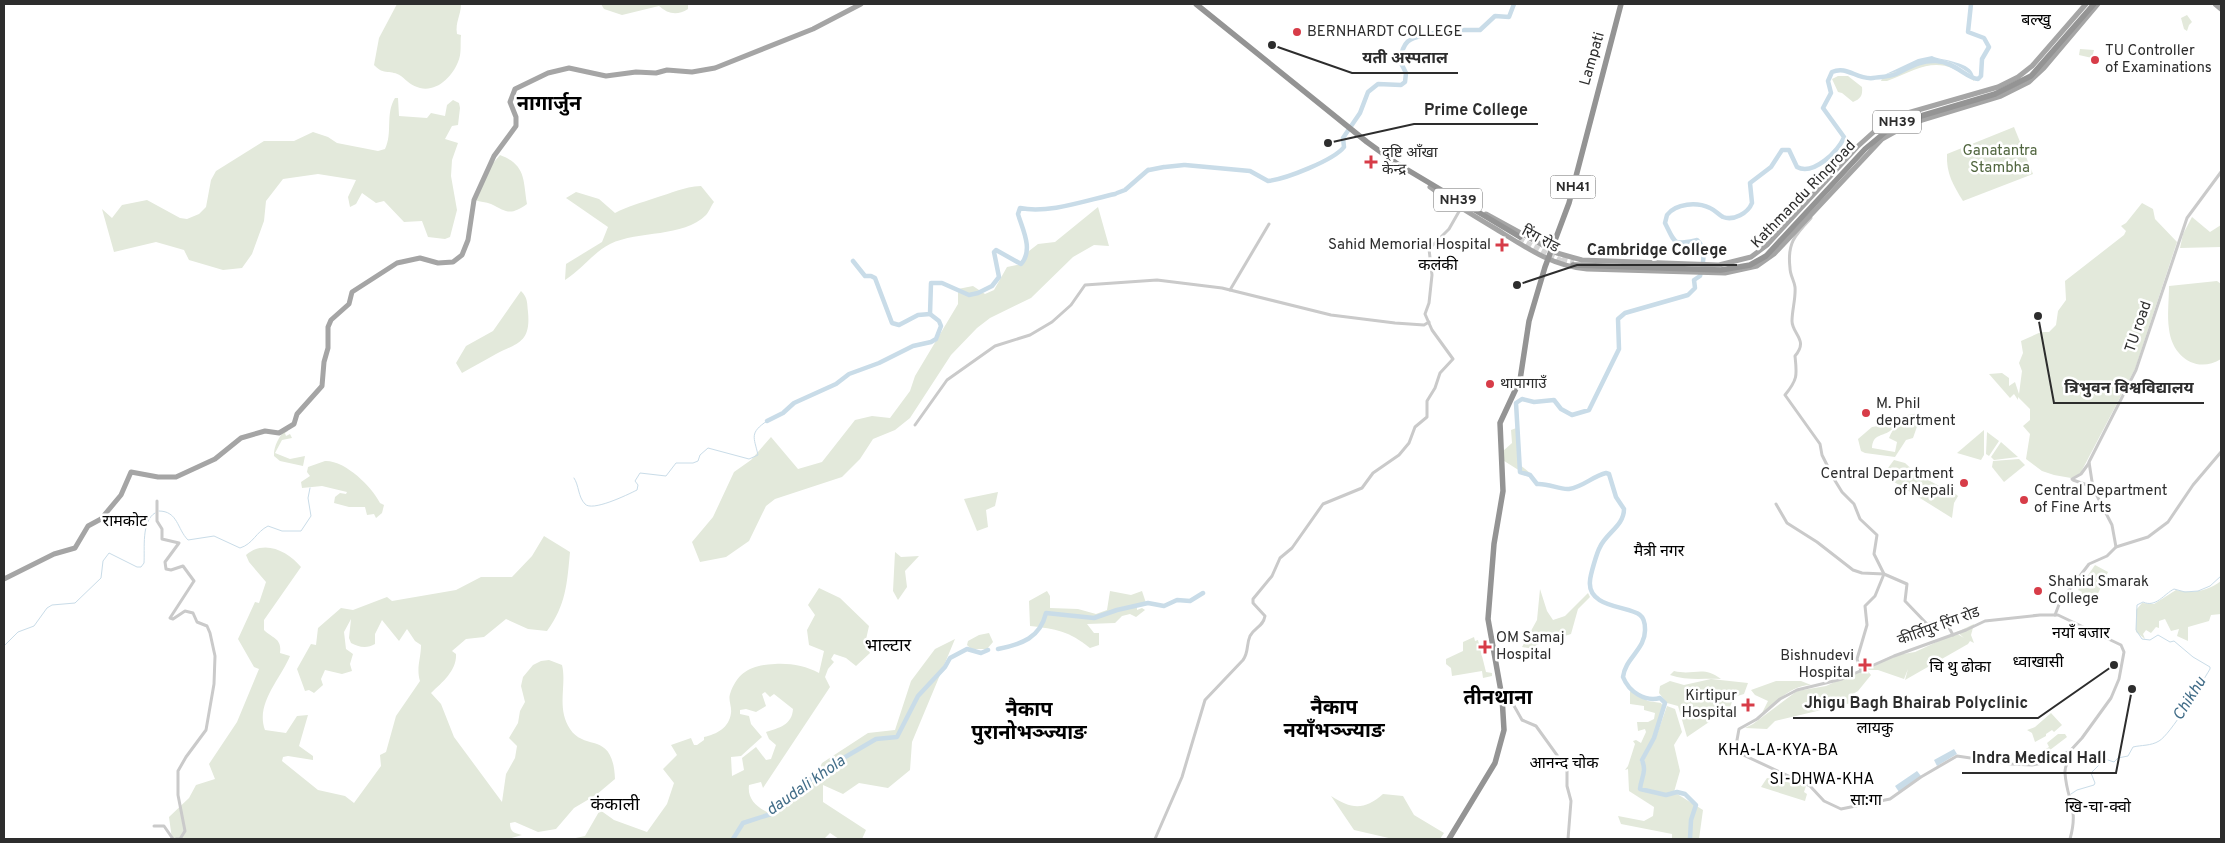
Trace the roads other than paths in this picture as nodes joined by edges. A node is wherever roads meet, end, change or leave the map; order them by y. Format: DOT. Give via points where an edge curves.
graph roads {
  1 [pos="861,4"];
  2 [pos="1196,4"];
  3 [pos="1621,4"];
  4 [pos="2086,4"];
  5 [pos="2092,4"];
  6 [pos="2098,4"];
  7 [pos="2215,4"];
  8 [pos="2221,9"];
  9 [pos="2045,57"];
  10 [pos="2221,172"];
  11 [pos="1431,186"];
  12 [pos="1460,208"];
  13 [pos="1808,213"];
  14 [pos="1269,224"];
  15 [pos="1519,238"];
  16 [pos="1780,238"];
  17 [pos="1552,250"];
  18 [pos="1548,259"];
  19 [pos="1574,263"];
  20 [pos="1687,269"];
  21 [pos="1712,269"];
  22 [pos="1230,290"];
  23 [pos="1429,322"];
  24 [pos="915,425"];
  25 [pos="2221,452"];
  26 [pos="2089,462"];
  27 [pos="2093,488"];
  28 [pos="157,501"];
  29 [pos="1776,504"];
  30 [pos="2116,547"];
  31 [pos="1884,574"];
  32 [pos="4,580"];
  33 [pos="2055,615"];
  34 [pos="1953,635"];
  35 [pos="1861,671"];
  36 [pos="1502,697"];
  37 [pos="2070,751"];
  38 [pos="154,826"];
  39 [pos="174,839"];
  40 [pos="1155,839"];
  41 [pos="1449,839"];
  42 [pos="1568,839"];
  43 [pos="2070,839"];
  1 -- 32 [label="main road" via="812,29 715,68 606,76 569,68 548,72 515,88 510,102 516,126 494,156 474,200 468,240 462,255 453,262 438,263 420,258 397,263 352,292 348,304 328,327 322,386 297,414 294,424 279,433 265,431 241,438 215,458 176,477 158,478 131,472 121,495 102,519 88,526 75,548 54,554"];
  2 -- 11 [label="highway, NH39" via="1367,142 1380,156"];
  3 -- 17 [label="highway, Lampati / NH41" via="1569,203"];
  4 -- 9 [label="main road"];
  5 -- 9 [label="highway, Kathmandu Ringroad / NH39"];
  6 -- 13 [label="main road" via="2029,82 2002,96 1895,130 1875,145"];
  7 -- 8 [label="main road"];
  9 -- 13 [label="highway, Kathmandu Ringroad / NH39" via="2030,76 2004,91 1914,118 1889,129 1865,149"];
  9 -- 16 [label="highway, Kathmandu Ringroad / NH39" via="2028,75 2007,87 1917,114 1887,128 1860,150"];
  10 -- 26 [label="street, TU road" via="2187,218 2136,370"];
  11 -- 12 [label="main road, रिंग रोड"];
  11 -- 15 [label="highway, NH39"];
  11 -- 17 [label="main road" via="1463,199"];
  12 -- 18 [label="main road, रिंग रोड"];
  12 -- 23 [label="street" via="1449,229 1429,250 1432,275 1425,314"];
  13 -- 16 [label="highway, Kathmandu Ringroad / NH39"];
  13 -- 21 [label="main road" via="1765,262 1745,270"];
  13 -- 31 [label="street" via="1811,218 1790,245 1790,269 1795,285 1792,323 1801,345 1795,356 1798,366 1796,380 1785,394 1820,444 1822,455 1842,492 1854,504 1860,519 1877,535 1874,554"];
  14 -- 22 [label="street"];
  16 -- 21 [label="highway, Kathmandu Ringroad / NH39" via="1766,256 1750,265 1730,270"];
  17 -- 18 [label="highway, NH41"];
  17 -- 20 [label="main road" via="1582,260"];
  18 -- 20 [label="main road, रिंग रोड" via="1588,269"];
  18 -- 36 [label="highway, NH41" via="1529,321 1520,380 1499,428 1503,486 1489,598 1489,634"];
  19 -- 20 [label="highway, Kathmandu Ringroad / NH39"];
  20 -- 21 [label="highway, Kathmandu Ringroad / NH39"];
  22 -- 23 [label="street" via="1331,315 1395,323"];
  22 -- 24 [label="street" via="1157,280 1085,285 1071,305 1052,322 1030,335 995,346 947,380"];
  23 -- 40 [label="street" via="1453,359 1440,373 1426,401 1427,416 1415,427 1409,443 1399,455 1373,473 1362,488 1323,504 1292,548 1280,558 1272,576 1253,599 1264,616 1264,622 1250,637 1248,654 1205,700 1182,778"];
  25 -- 30 [label="street" via="2165,525 2148,536"];
  26 -- 27 [label="street"];
  26 -- 27 [label="street, TU road" via="2081,474 2072,479"];
  27 -- 30 [label="street" via="2112,525"];
  28 -- 39 [label="street" via="157,521 162,529 162,539 179,543 165,562 165,567 169,570 183,566 194,581 170,618 185,611 193,613 197,622 209,630 215,661 206,730 178,772 178,795 185,832 180,839"];
  29 -- 31 [label="street" via="1787,523 1853,570"];
  30 -- 33 [label="street" via="2088,566 2060,602"];
  31 -- 34 [label="street" via="1907,584 1905,601 1925,623 1930,625 1944,620"];
  31 -- 35 [label="street" via="1875,596 1865,606 1867,625 1857,659"];
  33 -- 34 [label="street, कीर्तिपुर रिंग रोड" via="1984,621"];
  33 -- 37 [label="street, कीर्तिपुर रिंग रोड" via="2123,646 2124,652 2117,686"];
  34 -- 35 [label="street, कीर्तिपुर रिंग रोड"];
  35 -- 37 [label="street, कीर्तिपुर रिंग रोड" via="1802,688 1780,699 1740,729 1737,740 1739,753 1810,786 1824,800 1841,809 1890,799 1921,776 1957,756 2032,765 2048,762"];
  36 -- 41 [label="highway, NH41" via="1504,730 1497,759"];
  36 -- 42 [label="street" via="1513,704 1522,720 1536,726 1568,769 1567,786 1571,800"];
  37 -- 43 [label="street" via="2071,757 2064,771 2074,807"];
  38 -- 39 [label="street" via="164,826"];
}
